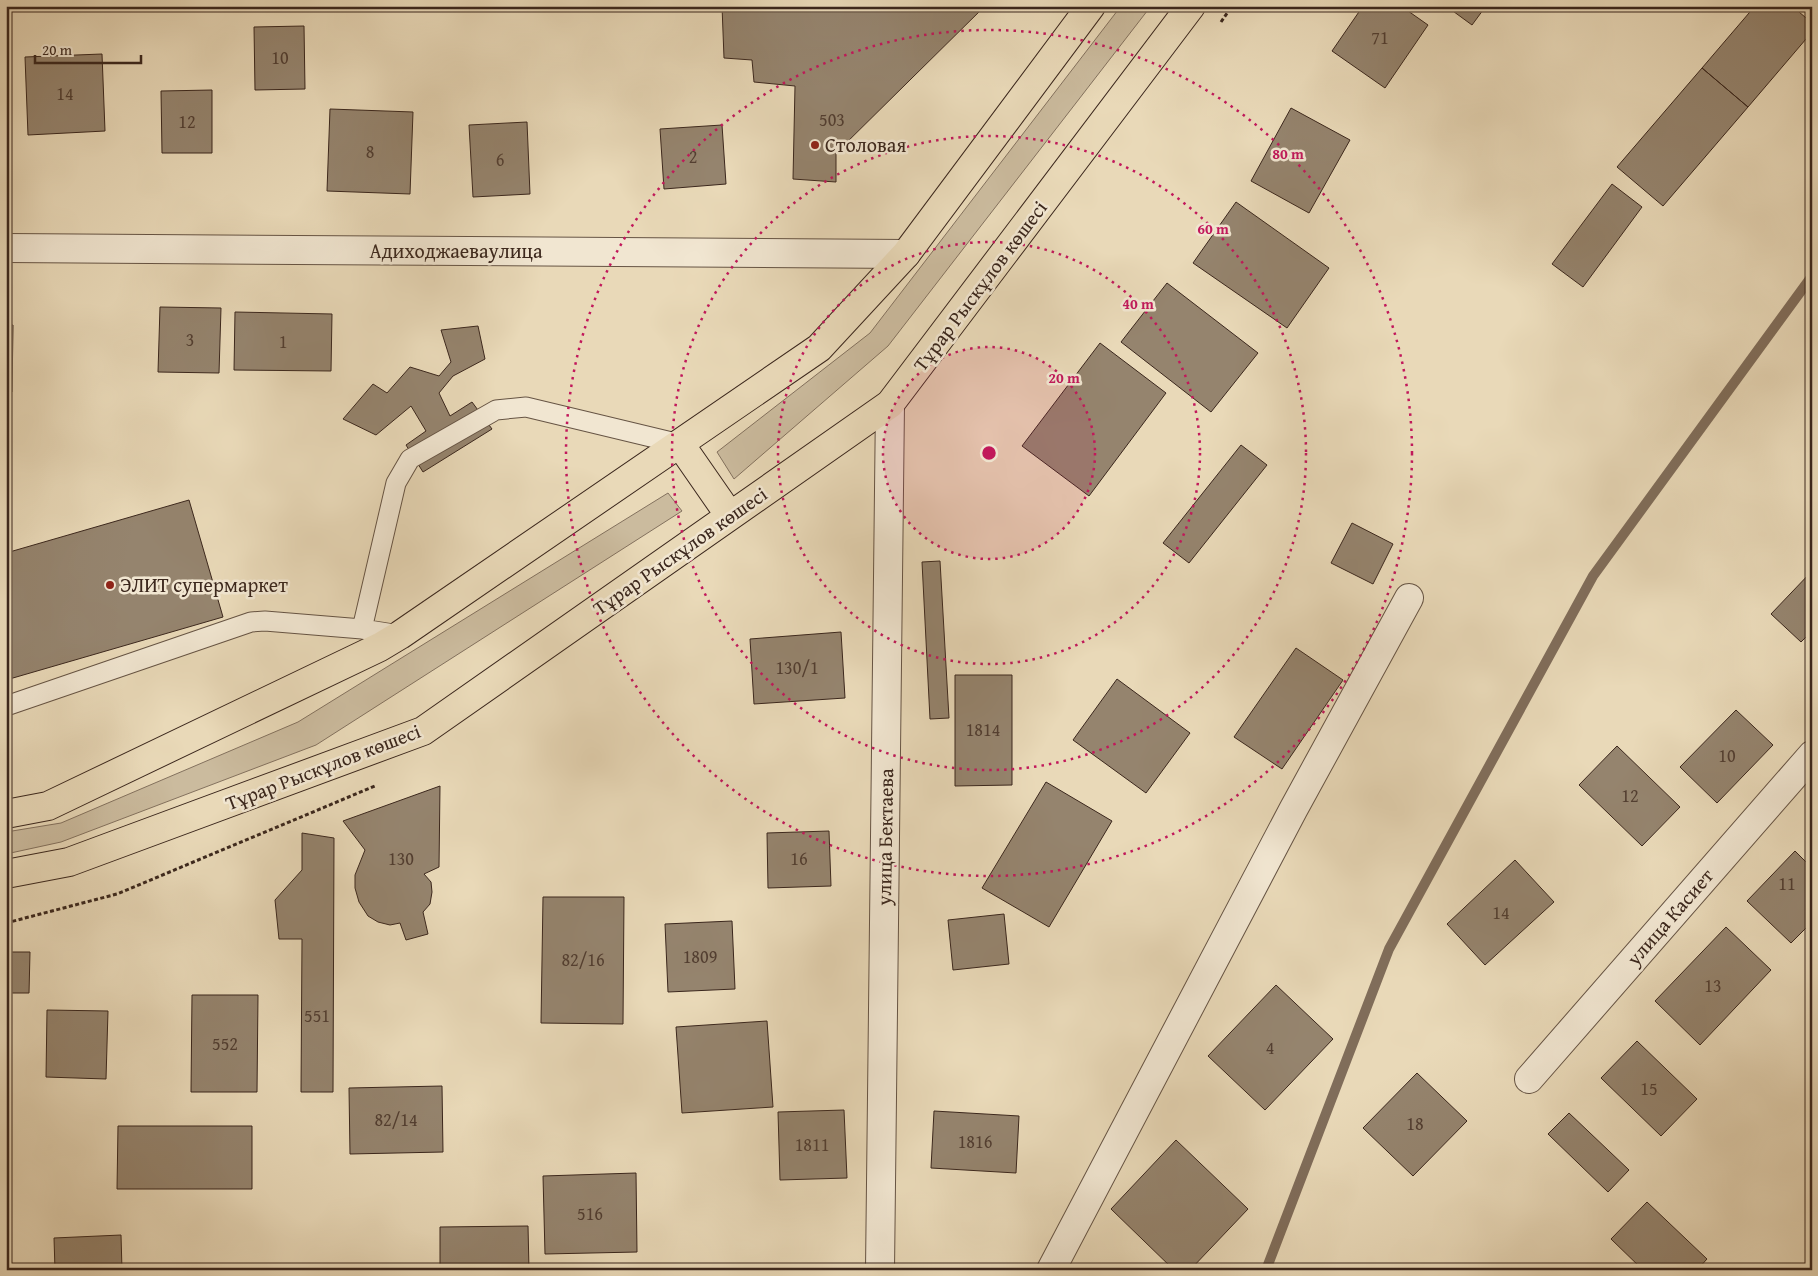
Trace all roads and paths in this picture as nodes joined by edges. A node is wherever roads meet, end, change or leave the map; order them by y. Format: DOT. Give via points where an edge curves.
graph roads {
  1 [pos="1091,6"];
  2 [pos="1191,6"];
  3 [pos="6,248"];
  4 [pos="906,254"];
  5 [pos="890,404"];
  6 [pos="680,444"];
  7 [pos="730,516"];
  8 [pos="1409,598"];
  9 [pos="362,629"];
  10 [pos="400,635"];
  11 [pos="6,706"];
  12 [pos="1812,755"];
  13 [pos="6,814"];
  14 [pos="6,874"];
  15 [pos="1529,1080"];
  16 [pos="880,1270"];
  17 [pos="1051,1270"];
  1 -- 4 [label="main road"];
  2 -- 5 [label="main road, Тұрар Рыскұлов көшесі"];
  3 -- 4 [label="street, Адиходжаеваулица"];
  4 -- 6 [label="main road" via="819,348"];
  5 -- 7 [label="main road, Тұрар Рыскұлов көшесі"];
  5 -- 16 [label="street, улица Бектаева"];
  6 -- 7 [label="main road"];
  6 -- 9 [label="lane" via="526,407 496,410 418,454 410,459 396,483"];
  6 -- 10 [label="main road"];
  7 -- 14 [label="main road, Тұрар Рыскұлов көшесі" via="423,731 69,862"];
  8 -- 17 [label="street" via="1293,810"];
  9 -- 10 [label="lane"];
  9 -- 11 [label="lane" via="251,622"];
  10 -- 13 [label="main road" via="48,806"];
  12 -- 15 [label="street, улица Касиет"];
}
